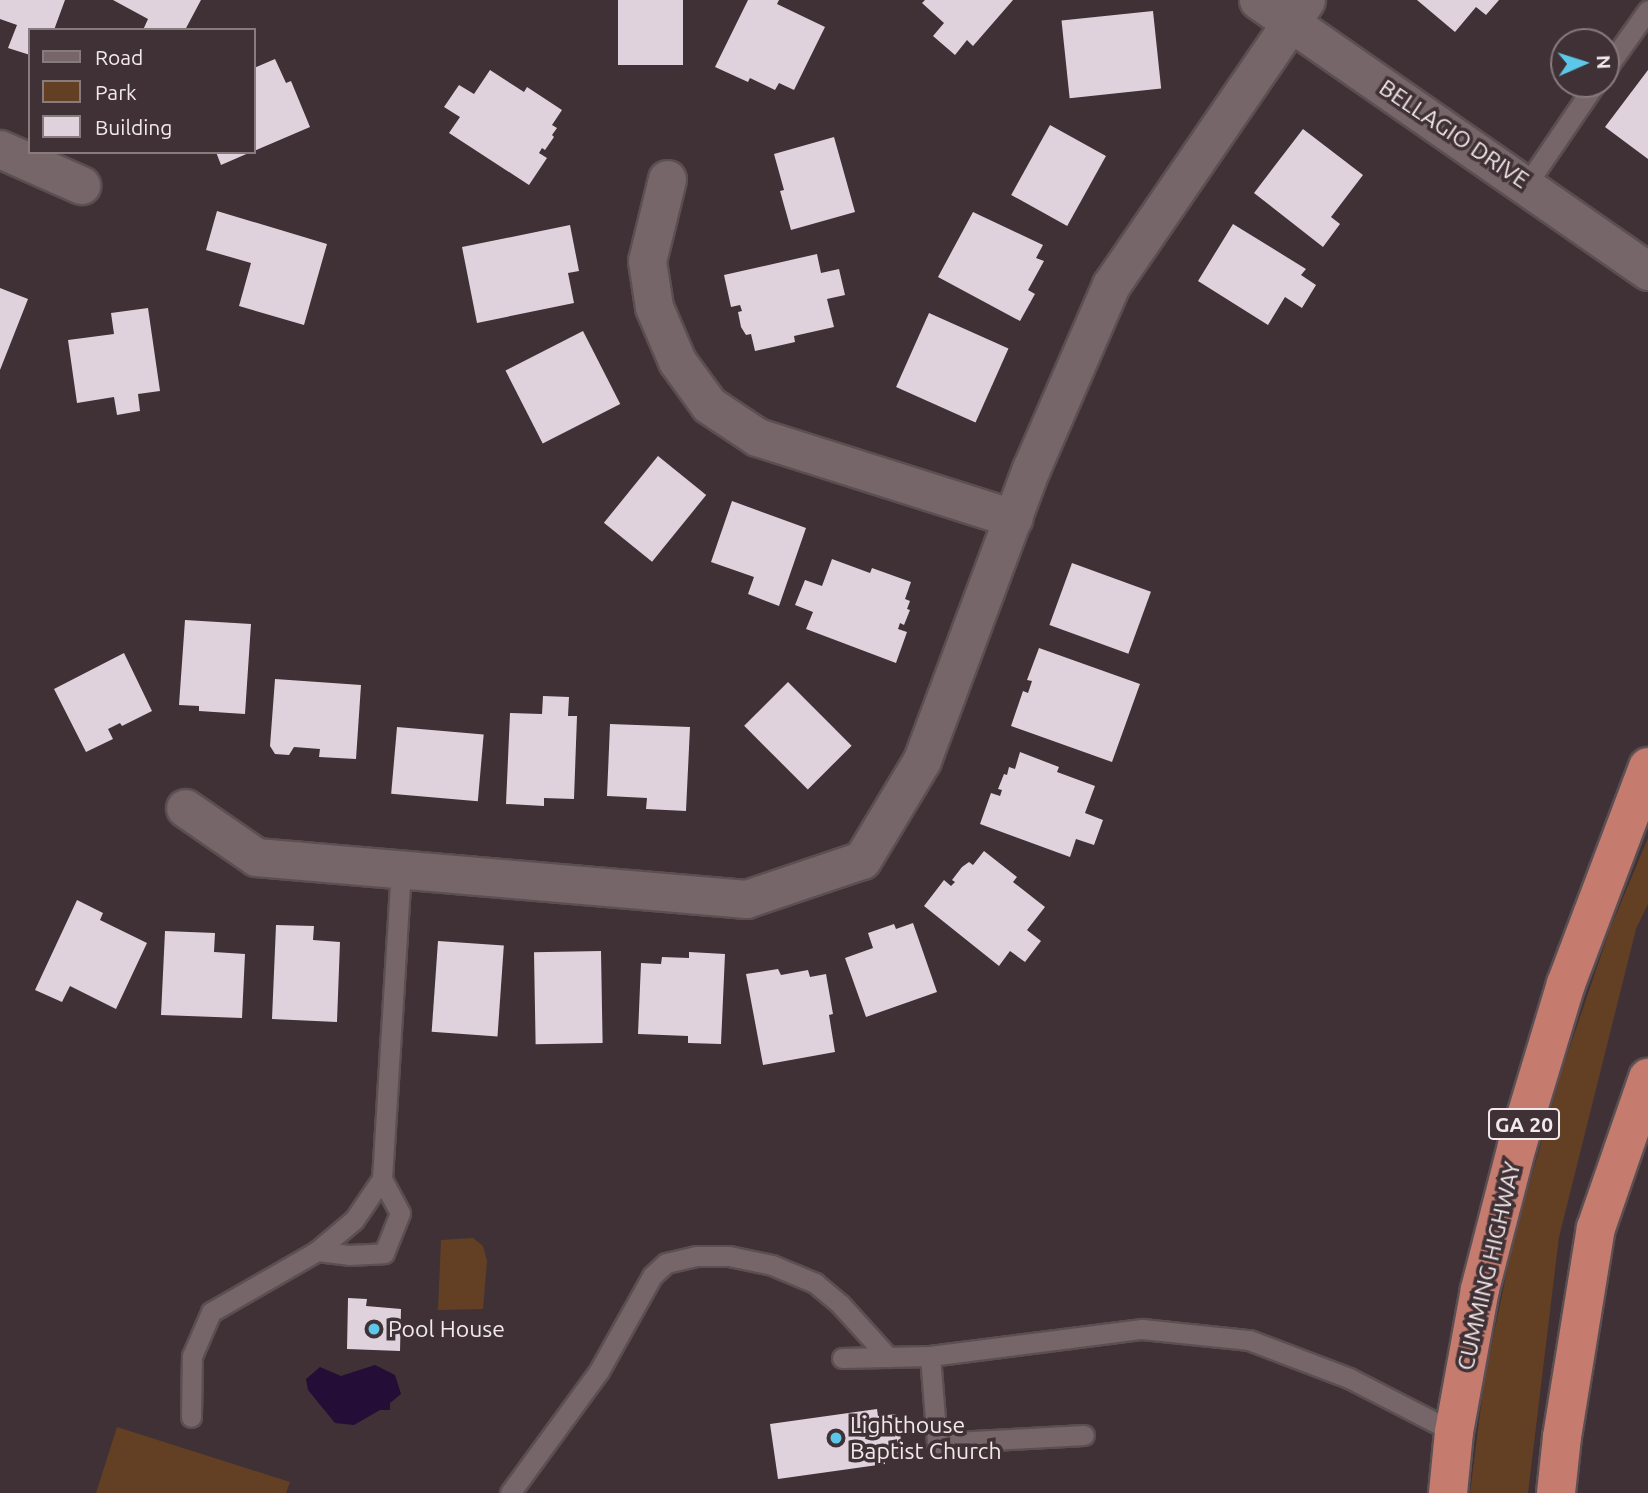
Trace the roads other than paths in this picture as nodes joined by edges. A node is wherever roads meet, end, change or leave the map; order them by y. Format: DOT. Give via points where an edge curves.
graph roads {
  1 [pos="1258,0"];
  2 [pos="1648,10"];
  3 [pos="1298,11"];
  4 [pos="1620,49"];
  5 [pos="1585,98"];
  6 [pos="0,149"];
  7 [pos="667,180"];
  8 [pos="1527,184"];
  9 [pos="81,185"];
  10 [pos="1648,271"];
  11 [pos="1013,518"];
  12 [pos="1648,767"];
  13 [pos="185,808"];
  14 [pos="401,869"];
  15 [pos="1648,1078"];
  16 [pos="382,1179"];
  17 [pos="317,1251"];
  18 [pos="930,1356"];
  19 [pos="888,1357"];
  20 [pos="842,1358"];
  21 [pos="191,1417"];
  22 [pos="1454,1432"];
  23 [pos="1084,1436"];
  24 [pos="510,1493"];
  25 [pos="1448,1493"];
  26 [pos="1556,1493"];
  1 -- 3 [label="street, BELLAGIO DRIVE"];
  2 -- 4 [label="lane"];
  3 -- 8 [label="street, BELLAGIO DRIVE"];
  3 -- 11 [label="street" via="1111,285"];
  5 -- 8 [label="lane"];
  6 -- 9 [label="street"];
  7 -- 11 [label="street" via="647,261 654,307 677,361 709,405 757,437"];
  8 -- 10 [label="street, BELLAGIO DRIVE"];
  11 -- 14 [label="street" via="922,760 862,860 746,899"];
  12 -- 22 [label="highway, CUMMING HIGHWAY / GA 20" via="1566,984 1517,1146 1480,1289"];
  13 -- 14 [label="street" via="256,857"];
  14 -- 16 [label="lane"];
  15 -- 26 [label="highway" via="1597,1228"];
  16 -- 17 [label="lane" via="354,1220"];
  16 -- 17 [label="lane" via="400,1213 384,1253"];
  17 -- 21 [label="lane" via="211,1312 192,1356"];
  18 -- 19 [label="lane"];
  18 -- 22 [label="lane" via="1142,1329 1249,1340 1349,1378"];
  18 -- 23 [label="lane" via="937,1443"];
  19 -- 20 [label="lane"];
  19 -- 24 [label="lane" via="815,1283 782,1269 729,1256 696,1256 666,1263 652,1276 599,1371"];
  22 -- 25 [label="highway, CUMMING HIGHWAY / GA 20"];
}
